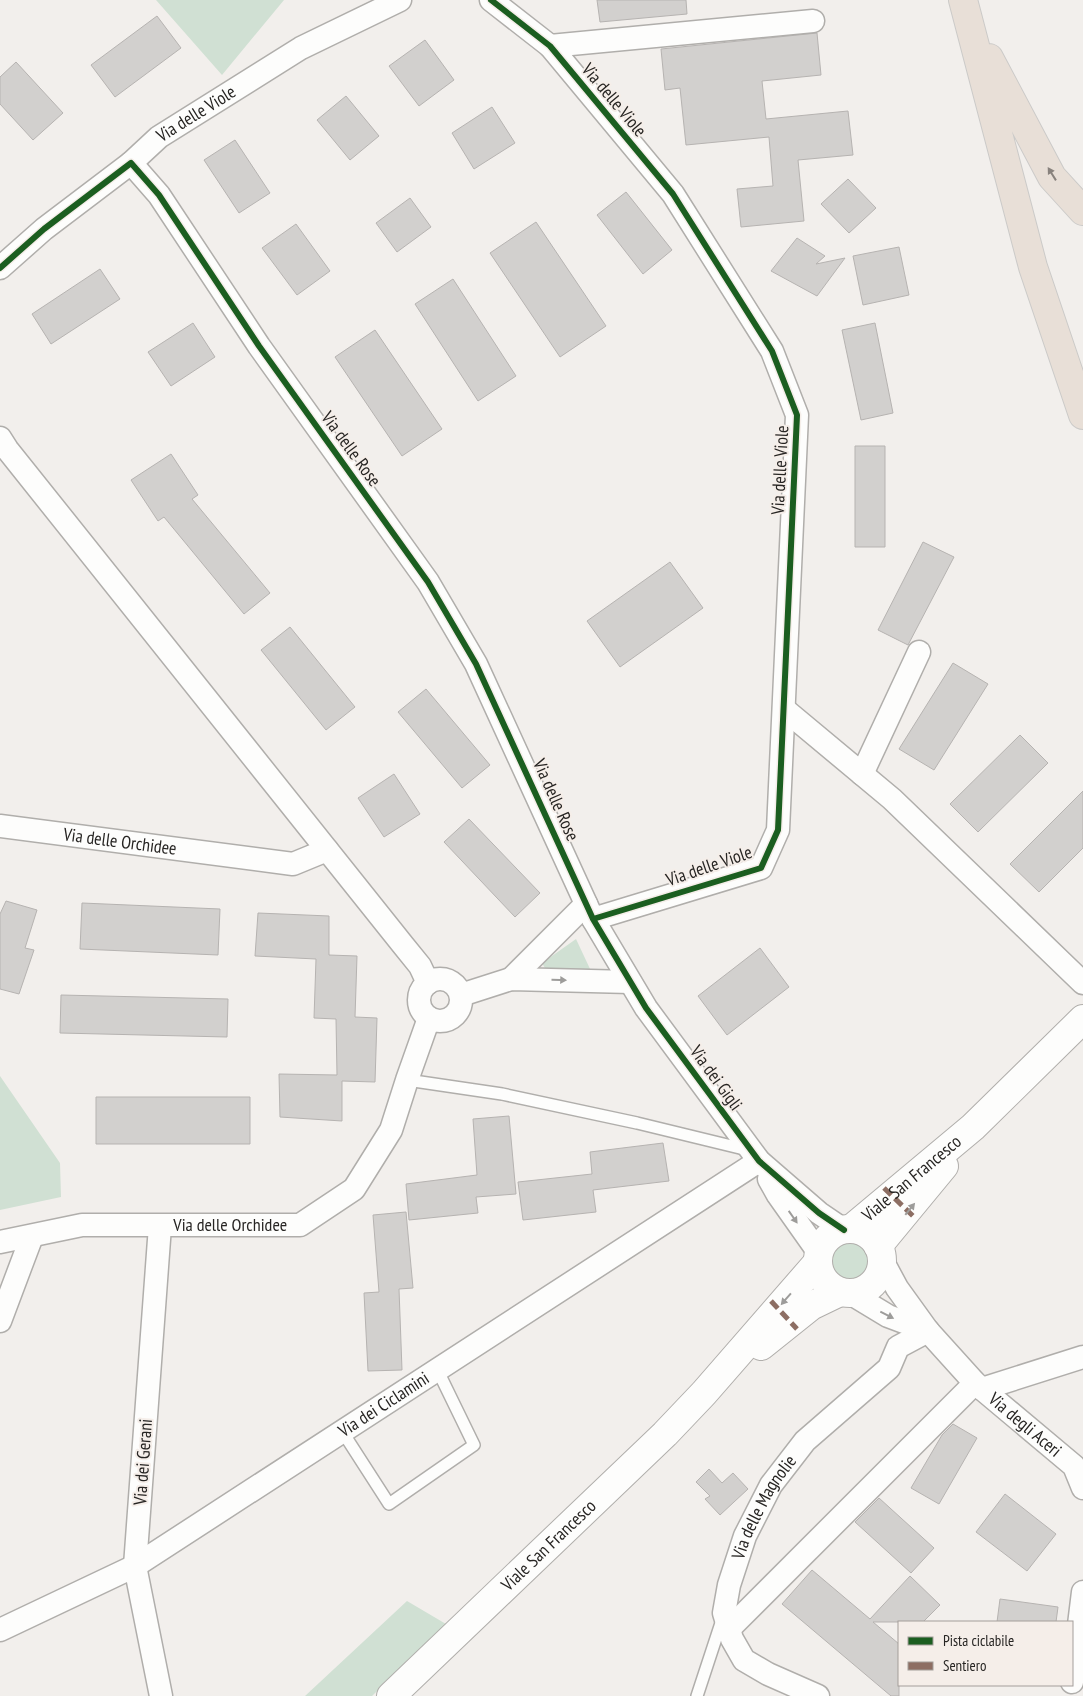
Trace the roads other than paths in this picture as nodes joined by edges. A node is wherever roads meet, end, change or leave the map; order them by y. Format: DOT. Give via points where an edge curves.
graph roads {
  1 [pos="400,0"];
  2 [pos="493,1"];
  3 [pos="965,8"];
  4 [pos="813,21"];
  5 [pos="550,46"];
  6 [pos="131,163"];
  7 [pos="1083,211"];
  8 [pos="0,268"];
  9 [pos="1083,415"];
  10 [pos="0,438"];
  11 [pos="919,652"];
  12 [pos="784,709"];
  13 [pos="862,774"];
  14 [pos="0,826"];
  15 [pos="327,850"];
  16 [pos="590,912"];
  17 [pos="511,979"];
  18 [pos="630,982"];
  19 [pos="428,983"];
  20 [pos="1083,983"];
  21 [pos="461,995"];
  22 [pos="429,1018"];
  23 [pos="1083,1019"];
  24 [pos="407,1080"];
  25 [pos="973,1128"];
  26 [pos="754,1156"];
  27 [pos="160,1226"];
  28 [pos="847,1230"];
  29 [pos="32,1236"];
  30 [pos="0,1242"];
  31 [pos="880,1253"];
  32 [pos="818,1258"];
  33 [pos="845,1292"];
  34 [pos="0,1321"];
  35 [pos="928,1331"];
  36 [pos="1083,1357"];
  37 [pos="437,1369"];
  38 [pos="978,1386"];
  39 [pos="704,1393"];
  40 [pos="342,1431"];
  41 [pos="1083,1488"];
  42 [pos="135,1566"];
  43 [pos="1083,1592"];
  44 [pos="726,1621"];
  45 [pos="0,1630"];
  46 [pos="1073,1675"];
  47 [pos="161,1696"];
  48 [pos="391,1696"];
  49 [pos="697,1696"];
  50 [pos="818,1696"];
  1 -- 6 [label="street, Via delle Viole" via="301,48 159,137"];
  2 -- 5 [label="street, Via delle Viole"];
  7 -- 3 [label="highway, one-way" via="1052,177"];
  3 -- 9 [label="highway" via="1033,267"];
  4 -- 5 [label="street, Via delle Viole"];
  5 -- 12 [label="street, Via delle Viole" via="674,194 772,351 797,415"];
  6 -- 8 [label="street"];
  6 -- 16 [label="street, Via delle Rose" via="158,194 259,346 428,582 476,664"];
  10 -- 15 [label="street"];
  11 -- 13 [label="street"];
  12 -- 13 [label="street"];
  12 -- 16 [label="street, Via delle Viole" via="778,830 761,868"];
  13 -- 20 [label="street"];
  14 -- 15 [label="street, Via delle Orchidee" via="293,864"];
  15 -- 19 [label="street" via="420,966"];
  16 -- 17 [label="street"];
  16 -- 18 [label="street, Via dei Gigli"];
  17 -- 18 [label="street, one-way"];
  17 -- 21 [label="street"];
  18 -- 26 [label="street, Via dei Gigli"];
  19 -- 21 [label="street" via="448,980"];
  19 -- 22 [label="street" via="419,1001 420,1008"];
  21 -- 22 [label="street" via="460,1010 450,1019 436,1021"];
  22 -- 24 [label="street, Via delle Orchidee"];
  23 -- 25 [label="street, Viale San Francesco"];
  24 -- 26 [label="lane" via="502,1094 637,1123"];
  24 -- 27 [label="street, Via delle Orchidee" via="391,1130 354,1189 300,1225"];
  25 -- 28 [label="street, Viale San Francesco"];
  31 -- 25 [label="street, Viale San Francesco, one-way" via="908,1211"];
  26 -- 28 [label="street, Via dei Gigli" via="819,1213"];
  26 -- 32 [label="street, Via dei Gigli, one-way"];
  26 -- 37 [label="street, Via dei Ciclamini"];
  27 -- 29 [label="street, Via delle Orchidee" via="82,1225"];
  27 -- 42 [label="street, Via dei Gerani"];
  28 -- 31 [label="street" via="866,1234"];
  28 -- 32 [label="street" via="828,1238"];
  29 -- 30 [label="street, Via delle Orchidee"];
  29 -- 34 [label="street"];
  31 -- 33 [label="street" via="881,1270 871,1286 860,1292"];
  31 -- 35 [label="street, Via degli Aceri" via="897,1288"];
  32 -- 33 [label="street" via="824,1281"];
  32 -- 39 [label="street, Viale San Francesco, one-way"];
  33 -- 35 [label="street, Via degli Aceri, one-way" via="888,1316"];
  33 -- 39 [label="street, Viale San Francesco" via="811,1306"];
  35 -- 38 [label="street, Via degli Aceri"];
  35 -- 44 [label="street, Via delle Magnolie" via="898,1347 889,1368 805,1440 771,1485 745,1536 728,1585"];
  36 -- 38 [label="street, Via degli Aceri"];
  37 -- 40 [label="street, Via dei Ciclamini"];
  37 -- 40 [label="lane" via="474,1445 389,1504"];
  38 -- 41 [label="street, Via degli Aceri" via="1074,1466"];
  38 -- 44 [label="street"];
  39 -- 48 [label="street, Viale San Francesco"];
  40 -- 42 [label="street, Via dei Ciclamini"];
  42 -- 45 [label="street, Via dei Ciclamini"];
  42 -- 47 [label="street, Via dei Gerani"];
  43 -- 46 [label="street"];
  44 -- 49 [label="lane"];
  44 -- 50 [label="street" via="744,1660"];
}
